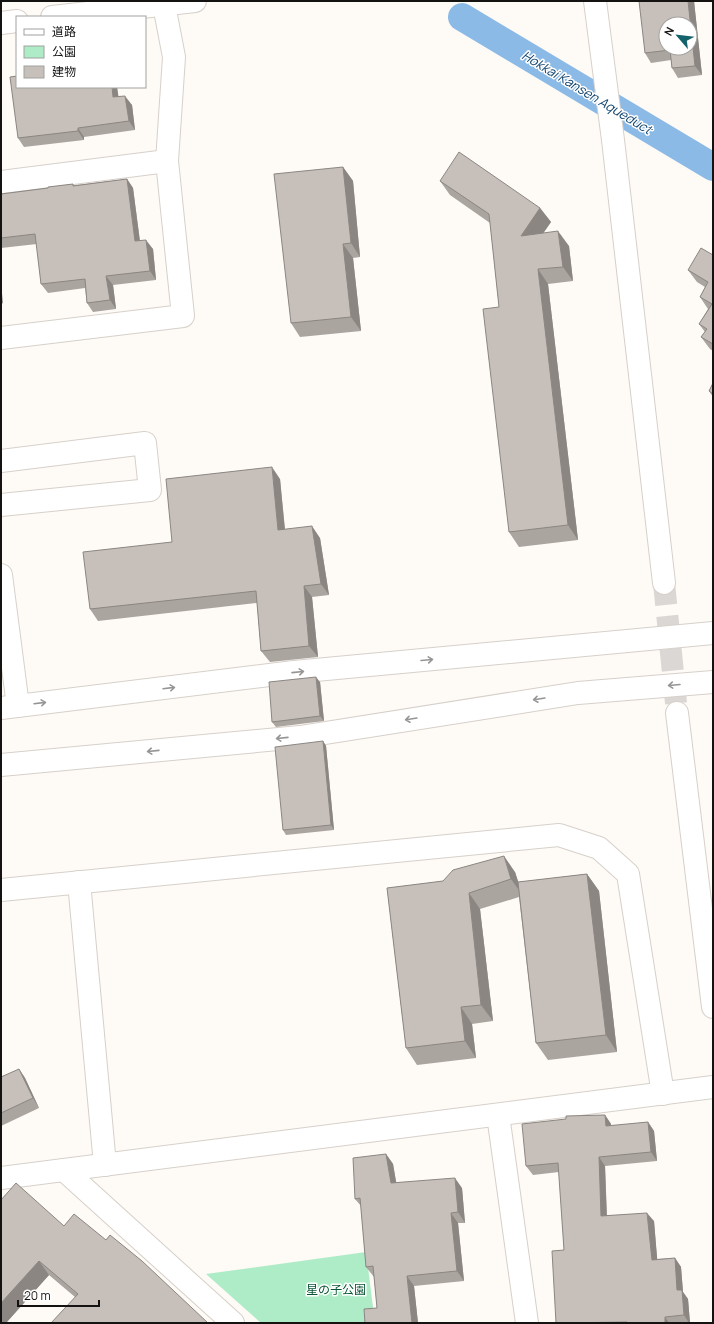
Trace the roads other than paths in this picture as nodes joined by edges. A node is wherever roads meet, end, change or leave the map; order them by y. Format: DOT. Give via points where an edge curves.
graph roads {
  1 [pos="195,1"];
  2 [pos="595,1"];
  3 [pos="164,4"];
  4 [pos="61,16"];
  5 [pos="16,21"];
  6 [pos="1,23"];
  7 [pos="167,161"];
  8 [pos="1,182"];
  9 [pos="1,338"];
  10 [pos="1,461"];
  11 [pos="1,505"];
  12 [pos="1,575"];
  13 [pos="664,583"];
  14 [pos="713,633"];
  15 [pos="713,682"];
  16 [pos="9,707"];
  17 [pos="677,713"];
  18 [pos="1,765"];
  19 [pos="79,882"];
  20 [pos="1,890"];
  21 [pos="713,1008"];
  22 [pos="713,1087"];
  23 [pos="663,1094"];
  24 [pos="498,1115"];
  25 [pos="105,1165"];
  26 [pos="64,1170"];
  27 [pos="1,1178"];
  28 [pos="233,1323"];
  29 [pos="527,1323"];
  1 -- 3 [label="main road"];
  2 -- 13 [label="main road"];
  3 -- 4 [label="main road"];
  3 -- 7 [label="main road" via="174,57"];
  5 -- 6 [label="main road"];
  7 -- 8 [label="main road"];
  7 -- 9 [label="main road" via="183,316"];
  10 -- 11 [label="main road" via="145,443 150,490"];
  12 -- 16 [label="main road"];
  16 -- 14 [label="main road, one-way" via="294,672"];
  15 -- 18 [label="main road, one-way" via="578,693 300,737"];
  17 -- 21 [label="main road"];
  19 -- 20 [label="main road"];
  19 -- 23 [label="main road" via="560,835 599,848 628,874"];
  19 -- 25 [label="main road"];
  22 -- 23 [label="main road"];
  23 -- 24 [label="main road"];
  24 -- 25 [label="main road"];
  24 -- 29 [label="main road"];
  25 -- 26 [label="main road"];
  26 -- 27 [label="main road"];
  26 -- 28 [label="main road"];
}
